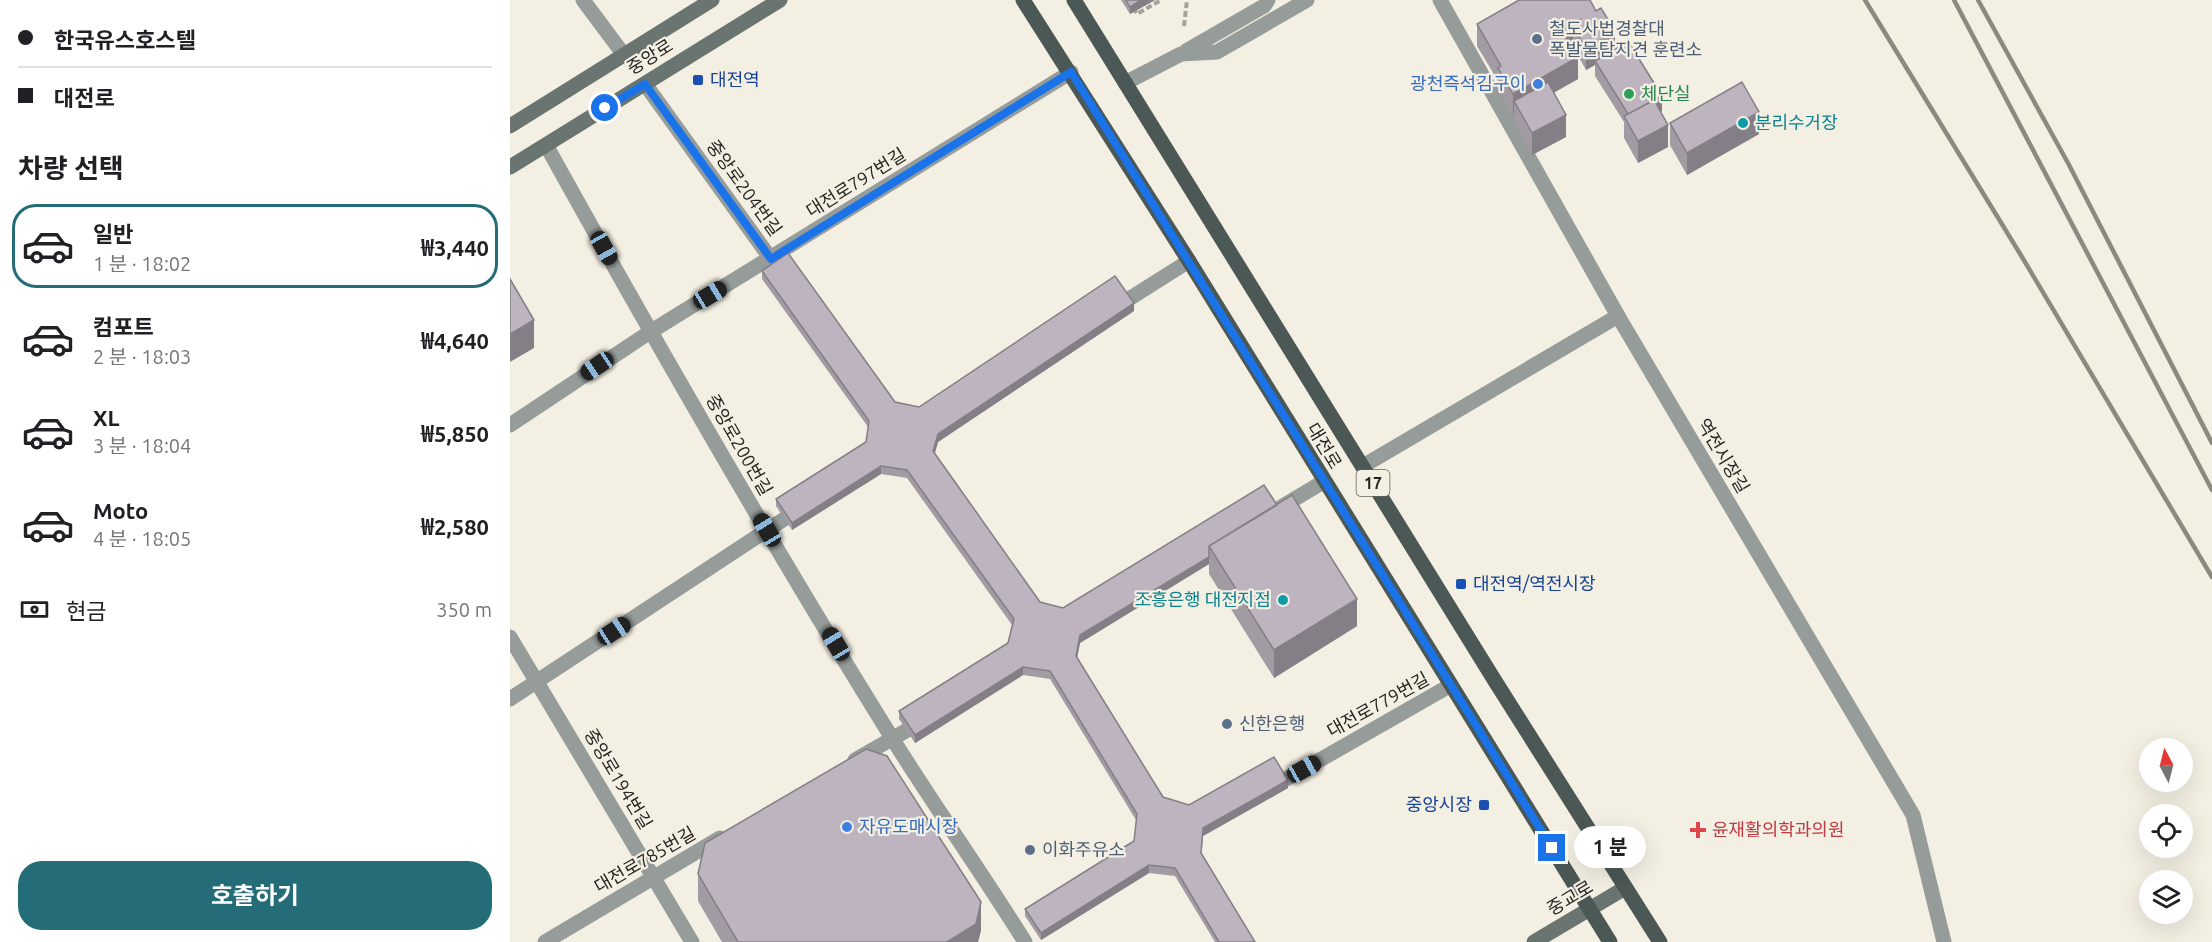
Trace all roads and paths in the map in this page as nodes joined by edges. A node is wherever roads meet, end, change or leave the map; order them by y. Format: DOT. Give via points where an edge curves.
graph roads {
  1 [pos="583,0"];
  2 [pos="712,0"];
  3 [pos="780,0"];
  4 [pos="1023,0"];
  5 [pos="1074,0"];
  6 [pos="1084,0"];
  7 [pos="1129,0"];
  8 [pos="1145,0"];
  9 [pos="1161,0"];
  10 [pos="1268,0"];
  11 [pos="1307,0"];
  12 [pos="1440,0"];
  13 [pos="1149,7"];
  14 [pos="1088,24"];
  15 [pos="1181,54"];
  16 [pos="624,55"];
  17 [pos="1071,72"];
  18 [pos="1125,83"];
  19 [pos="645,84"];
  20 [pos="513,120"];
  21 [pos="546,144"];
  22 [pos="510,167"];
  23 [pos="1189,261"];
  24 [pos="774,264"];
  25 [pos="1618,316"];
  26 [pos="1099,318"];
  27 [pos="650,332"];
  28 [pos="510,425"];
  29 [pos="1363,466"];
  30 [pos="1323,482"];
  31 [pos="814,501"];
  32 [pos="1263,518"];
  33 [pos="767,530"];
  34 [pos="510,637"];
  35 [pos="537,682"];
  36 [pos="1451,685"];
  37 [pos="510,699"];
  38 [pos="932,715"];
  39 [pos="892,739"];
  40 [pos="841,769"];
  41 [pos="1253,798"];
  42 [pos="737,828"];
  43 [pos="654,876"];
  44 [pos="1625,888"];
  45 [pos="1589,909"];
  46 [pos="1023,938"];
  47 [pos="545,942"];
  48 [pos="692,942"];
  49 [pos="1534,942"];
  50 [pos="1610,942"];
  51 [pos="1660,942"];
  52 [pos="1944,942"];
  1 -- 16 [label="street"];
  2 -- 16 [label="main road, 중앙로"];
  3 -- 19 [label="main road, 중앙로"];
  4 -- 17 [label="main road, 대전로 / 17"];
  5 -- 14 [label="main road, 대전로 / 17"];
  6 -- 14 [label="main road"];
  7 -- 13 [label="path" via="1137,14"];
  8 -- 13 [label="path"];
  9 -- 13 [label="path"];
  10 -- 15 [label="street"];
  11 -- 15 [label="street" via="1217,52"];
  12 -- 25 [label="street, 역전시장길"];
  14 -- 18 [label="main road, 대전로 / 17"];
  15 -- 18 [label="street"];
  16 -- 20 [label="main road, 중앙로"];
  17 -- 23 [label="main road, 대전로 / 17"];
  17 -- 24 [label="street, 대전로797번길"];
  18 -- 29 [label="main road, 대전로 / 17"];
  19 -- 21 [label="main road, 중앙로"];
  19 -- 24 [label="street, 중앙로204번길"];
  21 -- 22 [label="main road, 중앙로"];
  21 -- 27 [label="street, 중앙로200번길"];
  23 -- 26 [label="street"];
  23 -- 30 [label="main road, 대전로 / 17"];
  24 -- 27 [label="street, 대전로797번길"];
  25 -- 29 [label="street"];
  25 -- 52 [label="street, 역전시장길" via="1913,815"];
  27 -- 28 [label="street, 대전로797번길"];
  27 -- 33 [label="street, 중앙로200번길"];
  29 -- 44 [label="main road, 대전로 / 17"];
  30 -- 32 [label="street"];
  30 -- 36 [label="main road, 대전로 / 17"];
  31 -- 33 [label="street"];
  33 -- 35 [label="street"];
  33 -- 39 [label="street, 중앙로200번길"];
  34 -- 35 [label="street, 중앙로194번길"];
  35 -- 37 [label="street"];
  35 -- 43 [label="street, 중앙로194번길"];
  36 -- 41 [label="street, 대전로779번길"];
  36 -- 45 [label="main road, 대전로 / 17"];
  38 -- 39 [label="street"];
  39 -- 40 [label="street"];
  39 -- 46 [label="street, 중앙로200번길"];
  42 -- 43 [label="street, 대전로785번길"];
  43 -- 47 [label="street, 대전로785번길"];
  43 -- 48 [label="street, 중앙로194번길"];
  44 -- 45 [label="main road, 중교로"];
  44 -- 51 [label="main road, 대전로 / 17"];
  45 -- 49 [label="main road, 중교로"];
  45 -- 50 [label="main road, 대전로 / 17"];
}
